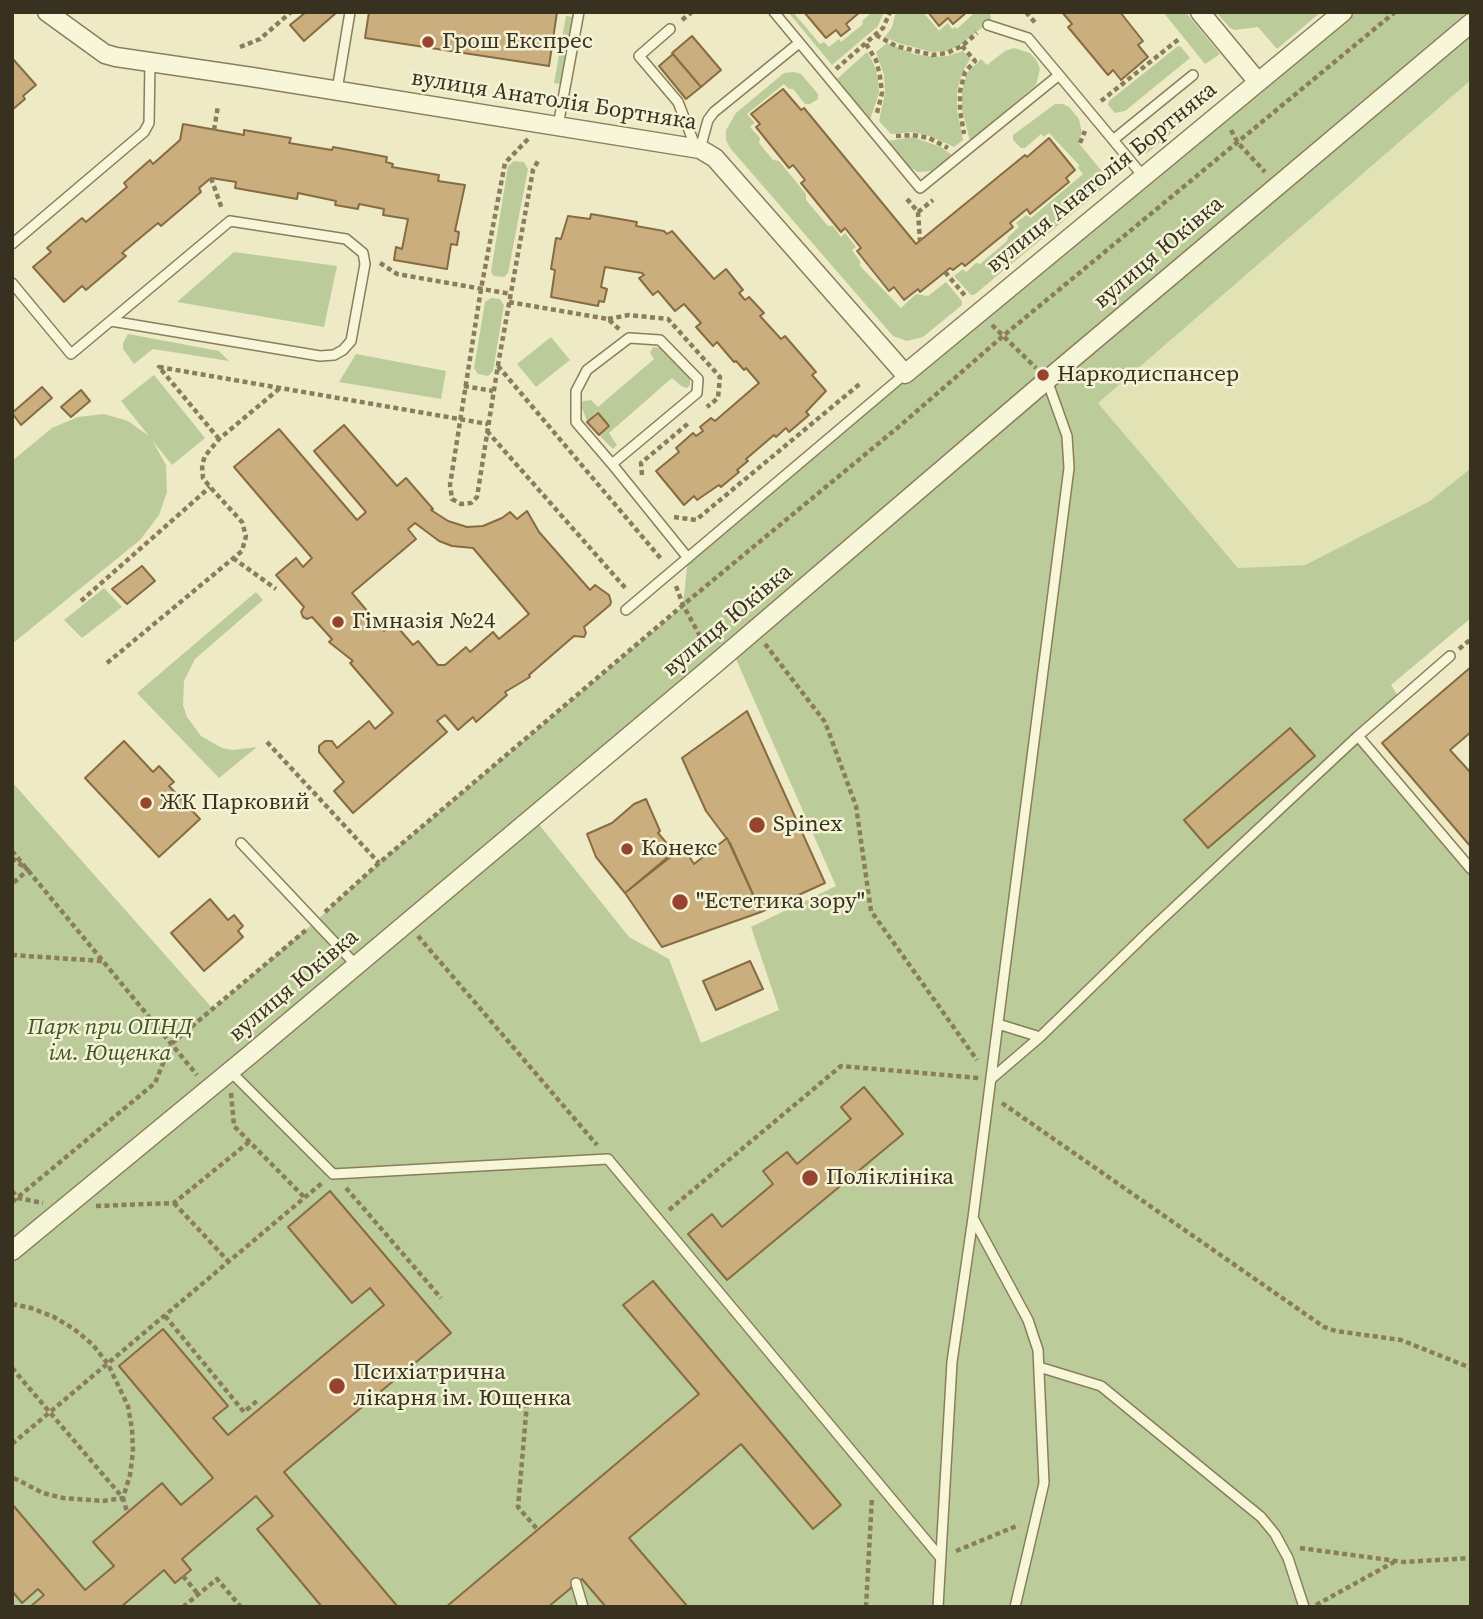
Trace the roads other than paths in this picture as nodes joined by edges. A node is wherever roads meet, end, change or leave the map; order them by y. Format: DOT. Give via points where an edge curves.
graph roads {
  1 [pos="47,12"];
  2 [pos="351,12"];
  3 [pos="579,12"];
  4 [pos="774,12"];
  5 [pos="1200,12"];
  6 [pos="1343,12"];
  7 [pos="1471,23"];
  8 [pos="988,25"];
  9 [pos="670,29"];
  10 [pos="799,43"];
  11 [pos="150,62"];
  12 [pos="1059,75"];
  13 [pos="1193,75"];
  14 [pos="1258,82"];
  15 [pos="337,90"];
  16 [pos="550,124"];
  17 [pos="1113,140"];
  18 [pos="698,148"];
  19 [pos="1143,176"];
  20 [pos="14,239"];
  21 [pos="12,283"];
  22 [pos="111,321"];
  23 [pos="905,374"];
  24 [pos="1047,380"];
  25 [pos="612,464"];
  26 [pos="688,558"];
  27 [pos="626,610"];
  28 [pos="1450,656"];
  29 [pos="1358,736"];
  30 [pos="241,843"];
  31 [pos="1471,869"];
  32 [pos="356,965"];
  33 [pos="998,1024"];
  34 [pos="1040,1037"];
  35 [pos="230,1071"];
  36 [pos="991,1079"];
  37 [pos="973,1219"];
  38 [pos="12,1251"];
  39 [pos="1039,1367"];
  40 [pos="940,1557"];
  41 [pos="576,1583"];
  42 [pos="583,1607"];
  43 [pos="938,1607"];
  44 [pos="1015,1607"];
  45 [pos="1304,1607"];
  1 -- 11 [label="street, вулиця Анатолія Бортняка" via="105,54"];
  2 -- 15 [label="lane"];
  3 -- 16 [label="lane"];
  4 -- 10 [label="lane"];
  5 -- 14 [label="street"];
  6 -- 14 [label="street, вулиця Анатолія Бортняка"];
  7 -- 24 [label="street, вулиця Юківка"];
  8 -- 12 [label="lane" via="1028,38"];
  9 -- 18 [label="lane" via="639,56 678,102"];
  10 -- 12 [label="lane" via="920,188"];
  10 -- 18 [label="lane" via="714,112"];
  11 -- 15 [label="street, вулиця Анатолія Бортняка"];
  11 -- 20 [label="lane" via="149,123 144,132"];
  12 -- 17 [label="lane"];
  13 -- 17 [label="lane"];
  14 -- 19 [label="street, вулиця Анатолія Бортняка"];
  15 -- 16 [label="street, вулиця Анатолія Бортняка"];
  16 -- 18 [label="street, вулиця Анатолія Бортняка"];
  17 -- 19 [label="lane"];
  18 -- 23 [label="street, вулиця Анатолія Бортняка" via="715,158"];
  19 -- 23 [label="street, вулиця Анатолія Бортняка"];
  21 -- 22 [label="lane" via="71,354"];
  22 -- 22 [label="lane" via="334,355 351,341 363,253 346,239 230,221"];
  23 -- 26 [label="lane"];
  24 -- 32 [label="street, вулиця Юківка"];
  24 -- 33 [label="lane" via="1067,436 1069,468"];
  25 -- 25 [label="lane" via="697,393 698,379 660,340 629,338 587,370 576,391 576,422"];
  25 -- 26 [label="lane"];
  26 -- 27 [label="lane"];
  28 -- 29 [label="lane"];
  29 -- 31 [label="lane"];
  29 -- 34 [label="lane"];
  30 -- 32 [label="lane"];
  32 -- 35 [label="street, вулиця Юківка"];
  33 -- 34 [label="lane"];
  33 -- 36 [label="lane"];
  34 -- 36 [label="lane"];
  35 -- 38 [label="street, вулиця Юківка"];
  35 -- 40 [label="lane" via="333,1174 608,1158"];
  36 -- 37 [label="lane"];
  37 -- 39 [label="lane" via="1028,1321"];
  37 -- 40 [label="lane" via="952,1362"];
  39 -- 44 [label="lane" via="1044,1468 1037,1519"];
  39 -- 45 [label="lane" via="1101,1386 1245,1503 1282,1545"];
  40 -- 43 [label="lane"];
  41 -- 42 [label="lane"];
}
